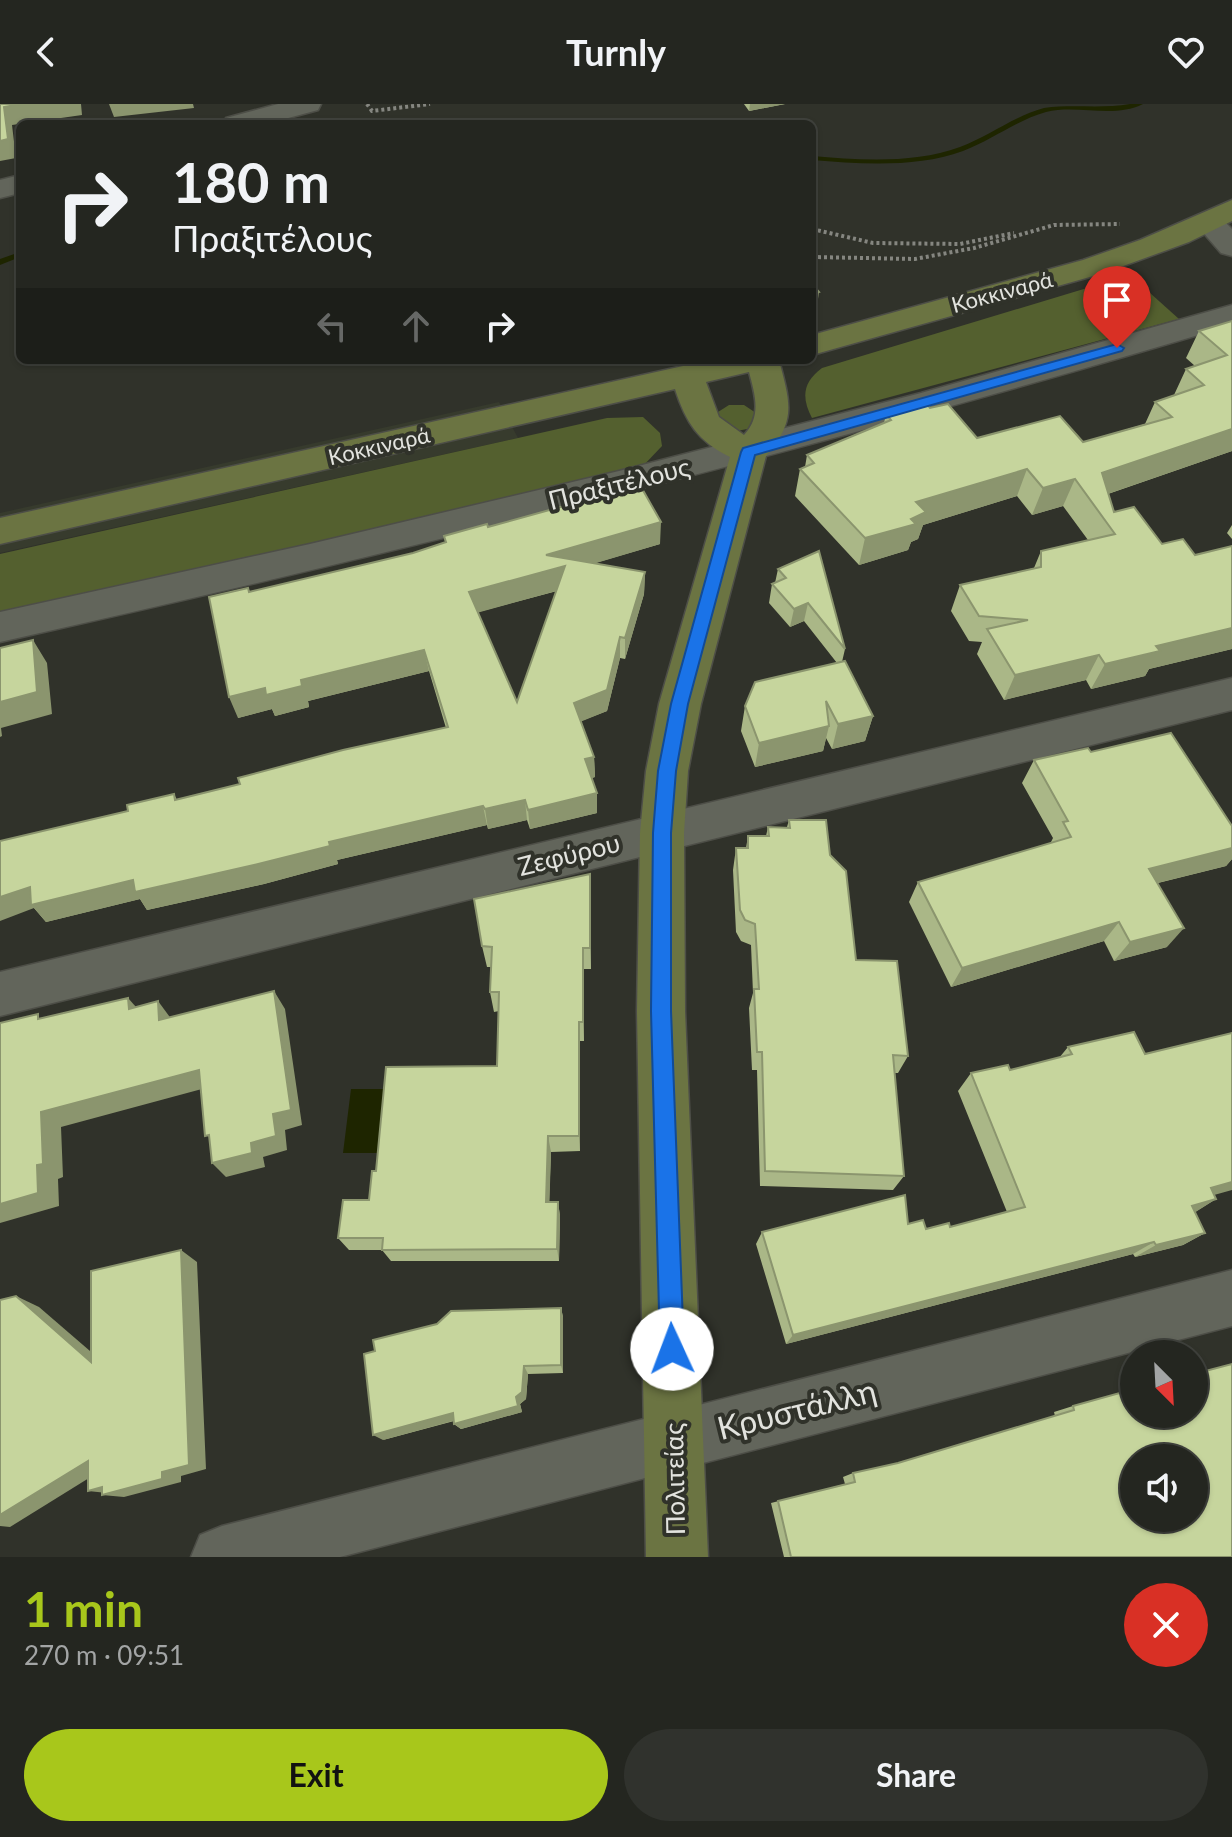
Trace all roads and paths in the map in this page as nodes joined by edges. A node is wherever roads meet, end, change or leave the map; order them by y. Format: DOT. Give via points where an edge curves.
graph roads {
  1 [pos="308,104"];
  2 [pos="367,104"];
  3 [pos="430,104"];
  4 [pos="250,120"];
  5 [pos="1220,216"];
  6 [pos="1132,224"];
  7 [pos="1054,225"];
  8 [pos="816,230"];
  9 [pos="1232,247"];
  10 [pos="816,257"];
  11 [pos="1232,315"];
  12 [pos="816,344"];
  13 [pos="741,364"];
  14 [pos="764,364"];
  15 [pos="688,377"];
  16 [pos="749,452"];
  17 [pos="0,531"];
  18 [pos="0,627"];
  19 [pos="1232,694"];
  20 [pos="662,833"];
  21 [pos="0,994"];
  22 [pos="1232,1298"];
  23 [pos="675,1441"];
  24 [pos="222,1557"];
  25 [pos="677,1557"];
  1 -- 4 [label="street"];
  2 -- 3 [label="path" via="372,111"];
  5 -- 9 [label="street"];
  5 -- 12 [label="street, Κοκκιναρά" via="1062,276"];
  6 -- 7 [label="path"];
  7 -- 8 [label="path" via="960,244 873,243"];
  7 -- 10 [label="path" via="915,259"];
  11 -- 16 [label="street, Πραξιτέλους"];
  13 -- 15 [label="street, Κοκκιναρά"];
  14 -- 16 [label="street, Πολιτείας" via="775,416"];
  15 -- 16 [label="street" via="704,424 714,435"];
  15 -- 17 [label="street, Κοκκιναρά"];
  16 -- 18 [label="street, Πραξιτέλους" via="380,544"];
  16 -- 20 [label="street, Πολιτείας" via="680,704"];
  19 -- 20 [label="street, Ζεφύρου"];
  20 -- 21 [label="street, Ζεφύρου"];
  20 -- 23 [label="street, Πολιτείας" via="661,1011"];
  22 -- 23 [label="street, Κρυστάλλη"];
  23 -- 24 [label="street, Κρυστάλλη"];
  23 -- 25 [label="street, Πολιτείας"];
}
